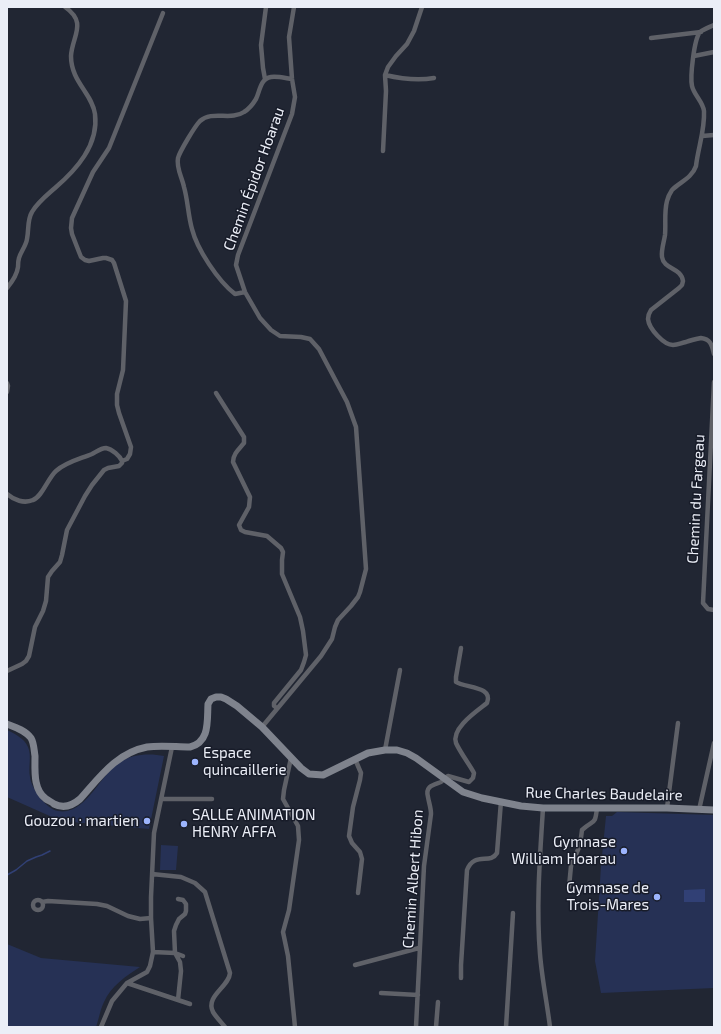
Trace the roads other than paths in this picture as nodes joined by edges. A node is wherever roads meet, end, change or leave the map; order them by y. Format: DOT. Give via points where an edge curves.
graph roads {
  1 [pos="65,7"];
  2 [pos="266,7"];
  3 [pos="294,7"];
  4 [pos="422,7"];
  5 [pos="164,13"];
  6 [pos="714,25"];
  7 [pos="701,32"];
  8 [pos="651,38"];
  9 [pos="714,52"];
  10 [pos="694,56"];
  11 [pos="385,75"];
  12 [pos="434,78"];
  13 [pos="265,79"];
  14 [pos="292,79"];
  15 [pos="714,134"];
  16 [pos="702,136"];
  17 [pos="383,151"];
  18 [pos="7,288"];
  19 [pos="245,292"];
  20 [pos="714,354"];
  21 [pos="714,382"];
  22 [pos="7,383"];
  23 [pos="7,392"];
  24 [pos="216,393"];
  25 [pos="122,462"];
  26 [pos="7,494"];
  27 [pos="714,610"];
  28 [pos="461,648"];
  29 [pos="400,670"];
  30 [pos="7,671"];
  31 [pos="277,708"];
  32 [pos="678,723"];
  33 [pos="7,724"];
  34 [pos="262,727"];
  35 [pos="714,743"];
  36 [pos="172,747"];
  37 [pos="385,750"];
  38 [pos="291,758"];
  39 [pos="355,759"];
  40 [pos="444,779"];
  41 [pos="161,799"];
  42 [pos="212,799"];
  43 [pos="501,802"];
  44 [pos="543,808"];
  45 [pos="597,808"];
  46 [pos="667,808"];
  47 [pos="699,810"];
  48 [pos="714,810"];
  49 [pos="152,874"];
  50 [pos="568,887"];
  51 [pos="358,893"];
  52 [pos="178,899"];
  53 [pos="42,902"];
  54 [pos="513,913"];
  55 [pos="151,918"];
  56 [pos="420,948"];
  57 [pos="153,952"];
  58 [pos="175,953"];
  59 [pos="183,956"];
  60 [pos="355,965"];
  61 [pos="462,978"];
  62 [pos="127,983"];
  63 [pos="381,993"];
  64 [pos="418,995"];
  65 [pos="178,1000"];
  66 [pos="438,1002"];
  67 [pos="190,1004"];
  68 [pos="102,1027"];
  69 [pos="225,1027"];
  70 [pos="295,1027"];
  71 [pos="416,1027"];
  72 [pos="436,1027"];
  73 [pos="506,1027"];
  74 [pos="550,1027"];
  1 -- 18 [label="street" via="75,17 77,25 71,56 75,76 91,102 95,114 95,129 81,162 32,212 28,238 18,260 15,276"];
  2 -- 13 [label="street" via="261,45"];
  3 -- 14 [label="street, Chemin Épidor Hoarau" via="289,37"];
  4 -- 11 [label="street" via="407,44 388,67"];
  5 -- 25 [label="street" via="109,148 93,172 72,223 72,234 81,257 89,261 103,258 112,260 126,302 123,370 117,405 131,447 130,454"];
  6 -- 7 [label="street"];
  7 -- 8 [label="street"];
  7 -- 10 [label="street" via="698,35"];
  9 -- 10 [label="street"];
  10 -- 16 [label="street" via="691,75 693,88 704,110"];
  11 -- 12 [label="street" via="422,80"];
  11 -- 17 [label="street"];
  13 -- 14 [label="street"];
  13 -- 19 [label="street" via="256,98 243,113 211,116 202,120 179,156 178,163 195,241 223,283 235,294"];
  14 -- 19 [label="street, Chemin Épidor Hoarau" via="295,97 292,114 238,255 236,265"];
  15 -- 16 [label="street"];
  16 -- 20 [label="street" via="695,170 673,190 666,205 662,257 666,264 680,273 683,283 654,306 648,319 658,336 669,345 705,338 712,345"];
  19 -- 31 [label="street, Chemin Épidor Hoarau" via="260,318 271,330 280,336 310,339 319,349 347,402 356,427 366,569 360,592 355,602 338,620 332,639 321,656"];
  21 -- 27 [label="street, Chemin du Fargeau" via="703,603 708,609"];
  22 -- 23 [label="street"];
  24 -- 31 [label="street" via="244,437 244,443 233,458 250,497 249,507 239,525 245,532 267,536 281,548 282,574 300,617 303,631 306,655 304,662 301,670 274,703"];
  25 -- 26 [label="street" via="112,451 102,449 59,469 32,501 22,501"];
  25 -- 30 [label="street" via="119,466 104,470 85,496 67,530 60,562 48,578 46,602 36,627 29,656 22,664"];
  28 -- 40 [label="street" via="456,682 484,690 488,698 487,702 459,728 455,738 474,773 473,778 469,782 448,776"];
  29 -- 37 [label="street"];
  31 -- 34 [label="street, Chemin Épidor Hoarau"];
  32 -- 46 [label="street"];
  33 -- 36 [label="main road, Rue Charles Baudelaire" via="31,738 38,790 46,799 59,806 75,803 122,756 146,748"];
  34 -- 36 [label="main road, Rue Charles Baudelaire" via="237,706 226,699 216,697 208,704 204,738 195,745"];
  34 -- 38 [label="main road, Rue Charles Baudelaire"];
  35 -- 47 [label="street"];
  36 -- 41 [label="street"];
  37 -- 39 [label="main road, Rue Charles Baudelaire" via="368,753"];
  37 -- 40 [label="main road, Rue Charles Baudelaire" via="407,753"];
  38 -- 39 [label="main road, Rue Charles Baudelaire" via="309,774 315,775 323,775"];
  38 -- 70 [label="street" via="283,799 298,826 299,840 289,910 283,932"];
  39 -- 51 [label="street" via="361,773 349,836 362,859"];
  40 -- 43 [label="main road, Rue Charles Baudelaire" via="463,792"];
  40 -- 56 [label="street, Chemin Albert Hibon" via="433,784 428,792 431,814 424,866"];
  41 -- 42 [label="street"];
  41 -- 49 [label="street" via="154,833"];
  43 -- 44 [label="main road, Rue Charles Baudelaire"];
  43 -- 61 [label="street" via="497,853 493,858 473,861 468,870"];
  44 -- 45 [label="main road, Rue Charles Baudelaire"];
  44 -- 74 [label="street" via="538,923"];
  45 -- 46 [label="main road, Rue Charles Baudelaire"];
  45 -- 50 [label="street" via="594,822 582,830 580,845 571,866"];
  46 -- 47 [label="main road, Rue Charles Baudelaire"];
  47 -- 48 [label="main road, Rue Charles Baudelaire"];
  49 -- 55 [label="street"];
  49 -- 69 [label="street" via="181,877 195,883 205,892 230,973 228,980 211,1002 212,1009"];
  52 -- 58 [label="street" via="185,902 186,911 174,931"];
  53 -- 55 [label="street" via="97,904 128,916"];
  54 -- 73 [label="street"];
  55 -- 57 [label="street"];
  56 -- 60 [label="street"];
  56 -- 64 [label="street, Chemin Albert Hibon"];
  57 -- 58 [label="street"];
  57 -- 62 [label="street" via="146,972"];
  58 -- 59 [label="street"];
  58 -- 65 [label="street" via="182,972"];
  62 -- 65 [label="street"];
  62 -- 68 [label="street" via="112,1001"];
  63 -- 64 [label="street"];
  64 -- 71 [label="street, Chemin Albert Hibon"];
  65 -- 67 [label="street"];
  66 -- 72 [label="street"];
}
